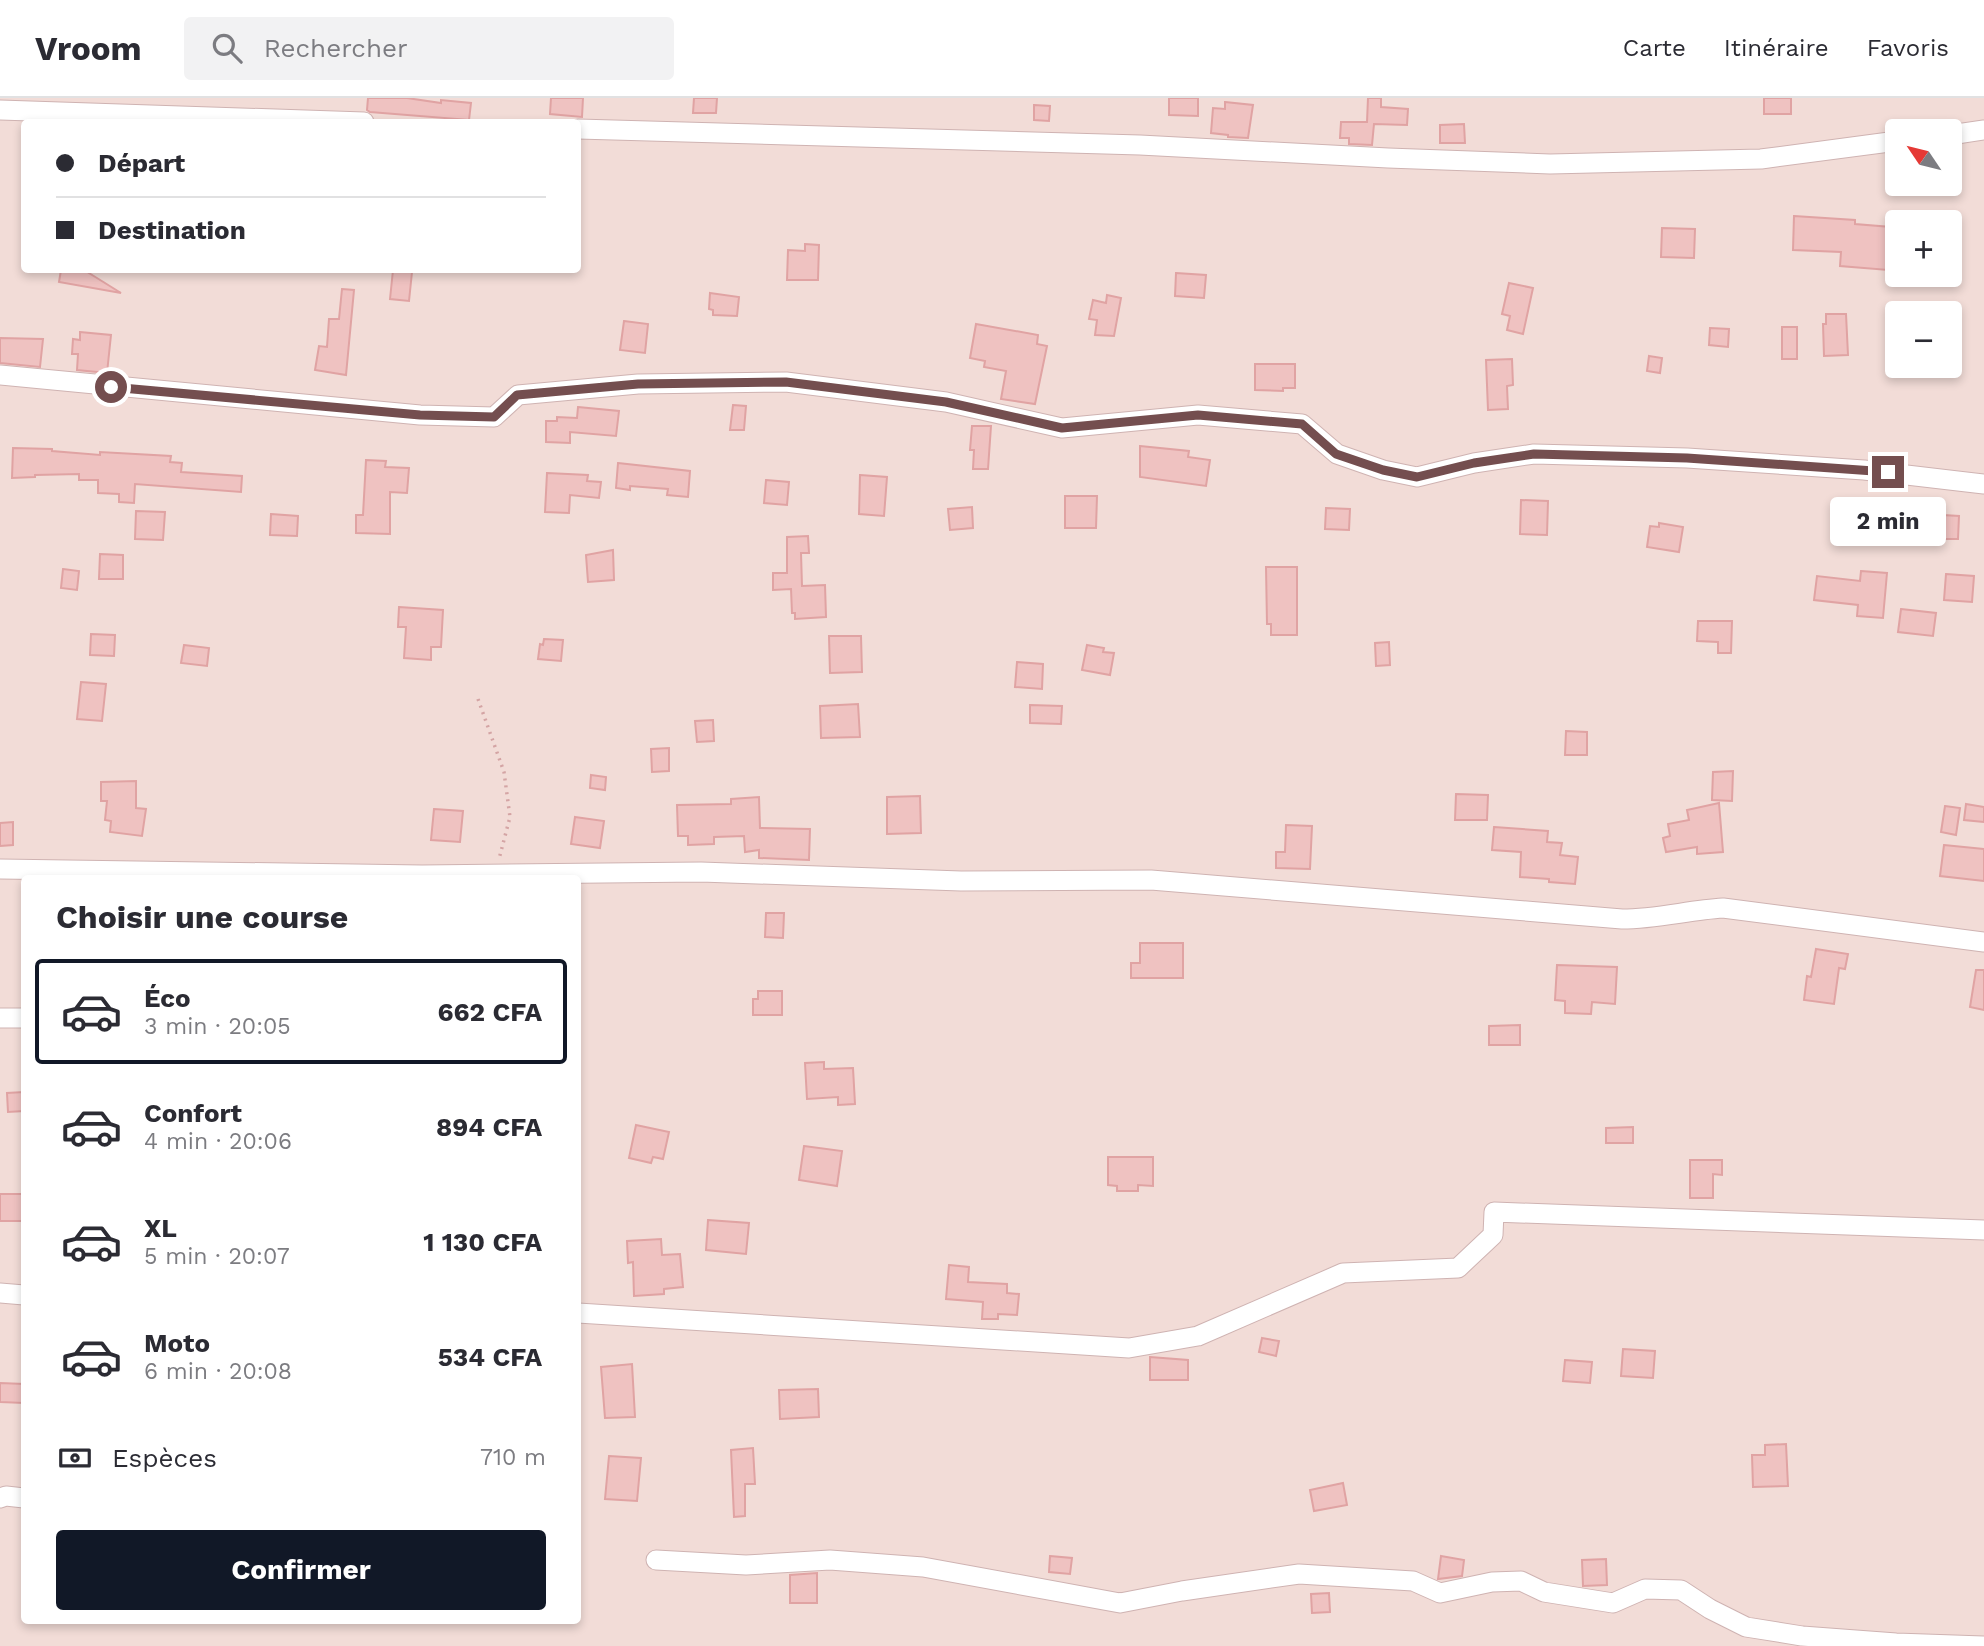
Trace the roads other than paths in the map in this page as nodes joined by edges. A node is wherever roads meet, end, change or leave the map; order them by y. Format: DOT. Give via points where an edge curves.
graph roads {
  1 [pos="0,110"];
  2 [pos="273,119"];
  3 [pos="581,129"];
  4 [pos="1984,130"];
  5 [pos="1962,133"];
  6 [pos="1885,143"];
  7 [pos="0,375"];
  8 [pos="1984,484"];
  9 [pos="0,869"];
  10 [pos="316,875"];
  11 [pos="470,875"];
  12 [pos="1984,942"];
  13 [pos="0,1018"];
  14 [pos="21,1018"];
  15 [pos="1984,1230"];
  16 [pos="0,1293"];
  17 [pos="21,1295"];
  18 [pos="581,1313"];
  19 [pos="21,1497"];
  20 [pos="0,1498"];
  21 [pos="656,1560"];
  22 [pos="1983,1646"];
  1 -- 2 [label="street"];
  3 -- 6 [label="street" via="1140,145 1550,164 1760,159"];
  4 -- 5 [label="street"];
  7 -- 8 [label="street" via="420,415 494,417 517,395 638,384 786,382 946,402 1062,428 1198,415 1302,424 1336,454 1417,477 1534,454 1687,458"];
  9 -- 10 [label="street"];
  11 -- 12 [label="street" via="701,872 961,881 1151,880 1622,919 1723,908"];
  13 -- 14 [label="street"];
  15 -- 18 [label="street" via="1494,1212 1493,1235 1458,1268 1343,1273 1198,1336 1129,1348"];
  16 -- 17 [label="street"];
  19 -- 20 [label="street"];
  21 -- 22 [label="street" via="746,1565 830,1560 923,1567 1120,1603 1299,1574 1413,1581 1440,1593 1521,1581 1544,1592 1613,1603 1645,1589 1681,1590 1746,1627 1802,1636"];
}
